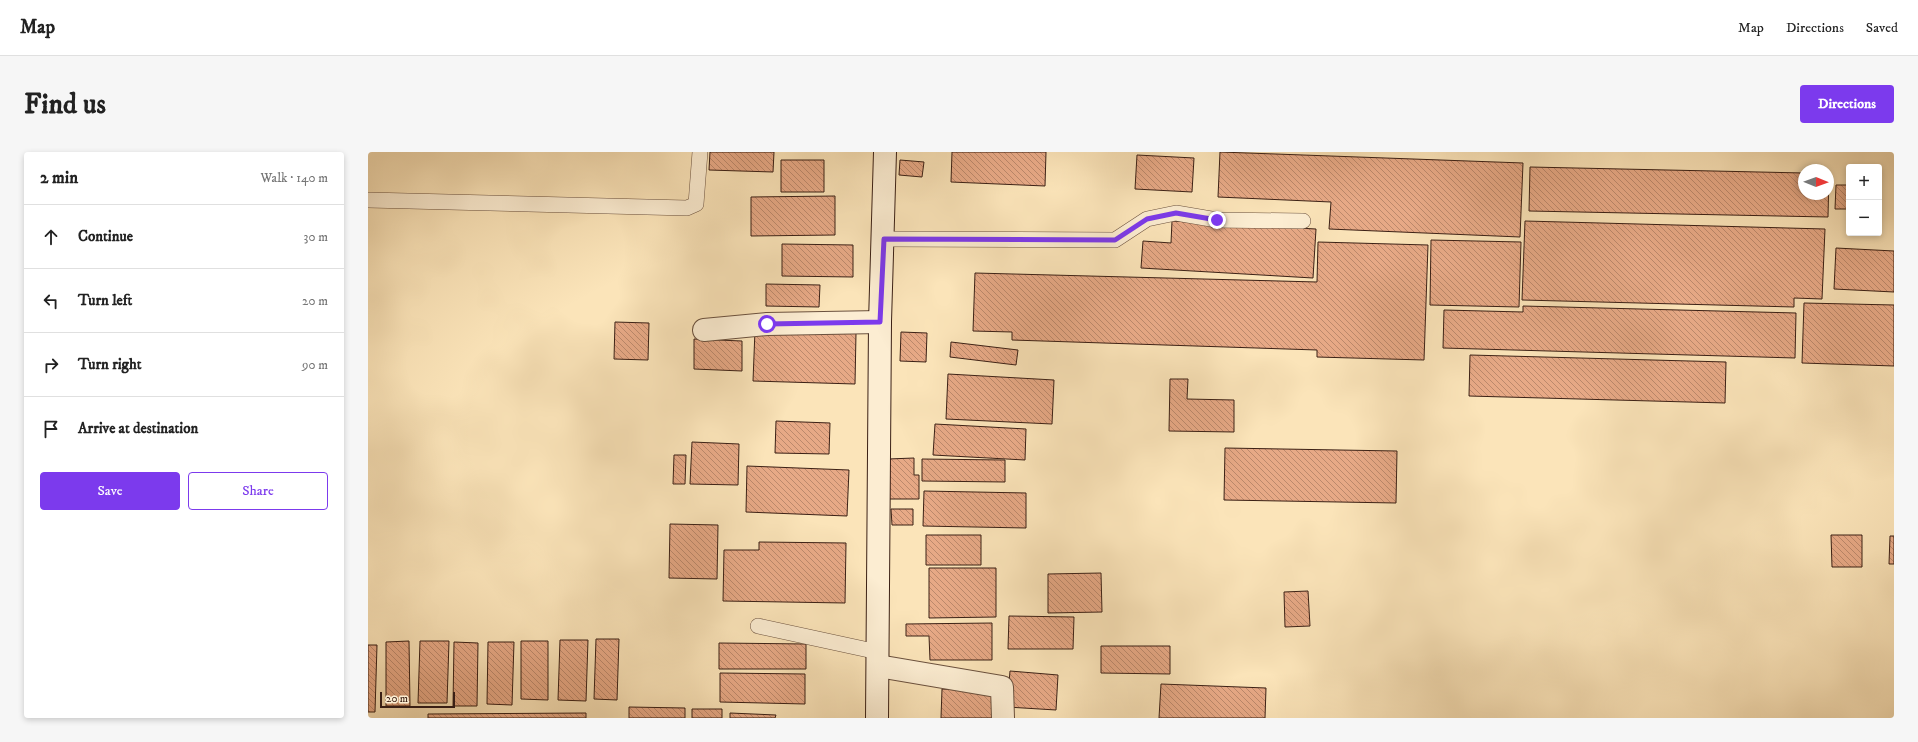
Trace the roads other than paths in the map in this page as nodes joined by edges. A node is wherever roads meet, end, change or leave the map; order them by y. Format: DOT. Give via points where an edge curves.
graph roads {
  1 [pos="700,152"];
  2 [pos="884,152"];
  3 [pos="368,200"];
  4 [pos="1303,221"];
  5 [pos="884,239"];
  6 [pos="880,322"];
  7 [pos="704,330"];
  8 [pos="758,626"];
  9 [pos="878,659"];
  10 [pos="878,718"];
  11 [pos="1003,718"];
  1 -- 3 [label="lane" via="696,204 687,208"];
  2 -- 5 [label="street"];
  4 -- 5 [label="lane" via="1217,220 1176,213 1147,219 1115,240"];
  5 -- 6 [label="street"];
  6 -- 7 [label="street" via="767,324"];
  6 -- 9 [label="street"];
  8 -- 9 [label="lane"];
  9 -- 10 [label="street"];
  9 -- 11 [label="street" via="1002,687"];
}
